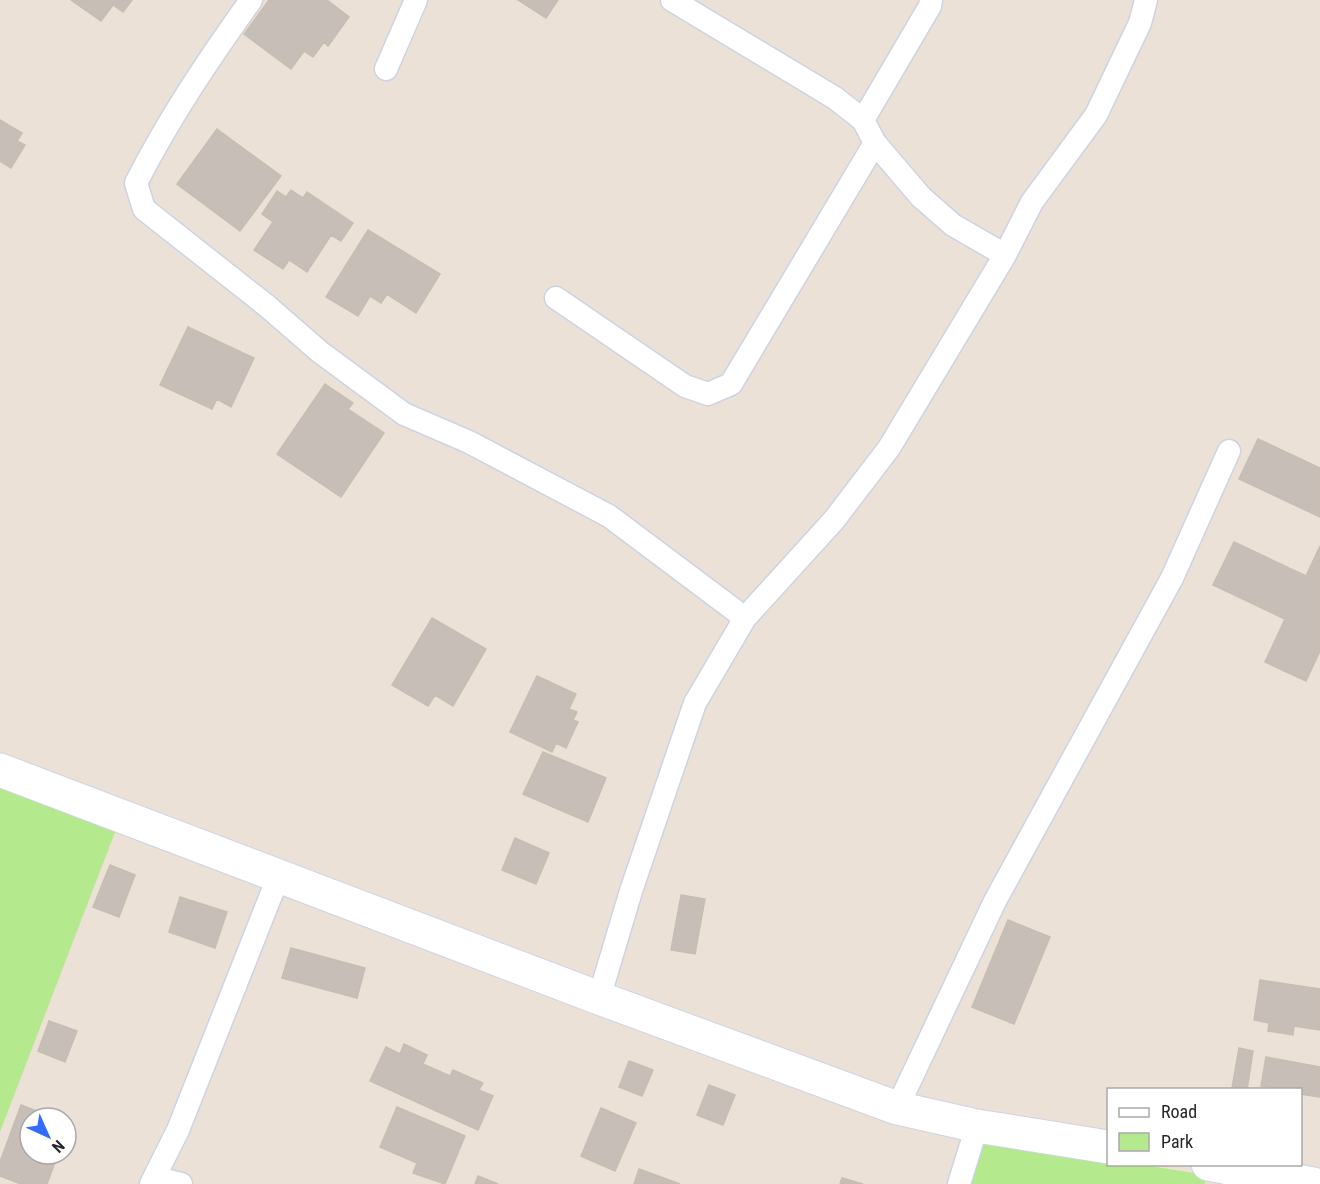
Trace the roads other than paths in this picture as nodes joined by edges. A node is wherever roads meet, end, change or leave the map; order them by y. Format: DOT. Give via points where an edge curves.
graph roads {
  1 [pos="251,0"];
  2 [pos="416,0"];
  3 [pos="672,0"];
  4 [pos="931,0"];
  5 [pos="1146,0"];
  6 [pos="386,69"];
  7 [pos="863,120"];
  8 [pos="875,143"];
  9 [pos="1005,255"];
  10 [pos="556,298"];
  11 [pos="1229,451"];
  12 [pos="745,618"];
  13 [pos="0,770"];
  14 [pos="279,875"];
  15 [pos="599,998"];
  16 [pos="897,1108"];
  17 [pos="977,1126"];
  18 [pos="1107,1147"];
  19 [pos="1218,1166"];
  20 [pos="154,1181"];
  21 [pos="181,1184"];
  22 [pos="959,1184"];
  23 [pos="1313,1184"];
  1 -- 12 [label="street" via="190,87 136,183 144,209 320,352 404,414 469,442 609,516"];
  2 -- 6 [label="street"];
  3 -- 7 [label="street" via="835,98"];
  4 -- 7 [label="street"];
  5 -- 9 [label="street" via="1140,24 1096,115 1032,202"];
  7 -- 8 [label="street"];
  8 -- 9 [label="street" via="921,197 953,225"];
  8 -- 10 [label="street" via="731,384 708,394 686,386"];
  9 -- 12 [label="street" via="889,448 834,520"];
  11 -- 16 [label="street" via="1172,578 995,901"];
  12 -- 15 [label="street" via="695,703"];
  13 -- 14 [label="street"];
  14 -- 15 [label="street"];
  14 -- 20 [label="street"];
  15 -- 16 [label="street"];
  16 -- 17 [label="street"];
  17 -- 18 [label="street"];
  17 -- 22 [label="street"];
  19 -- 23 [label="street"];
  20 -- 21 [label="street"];
}
